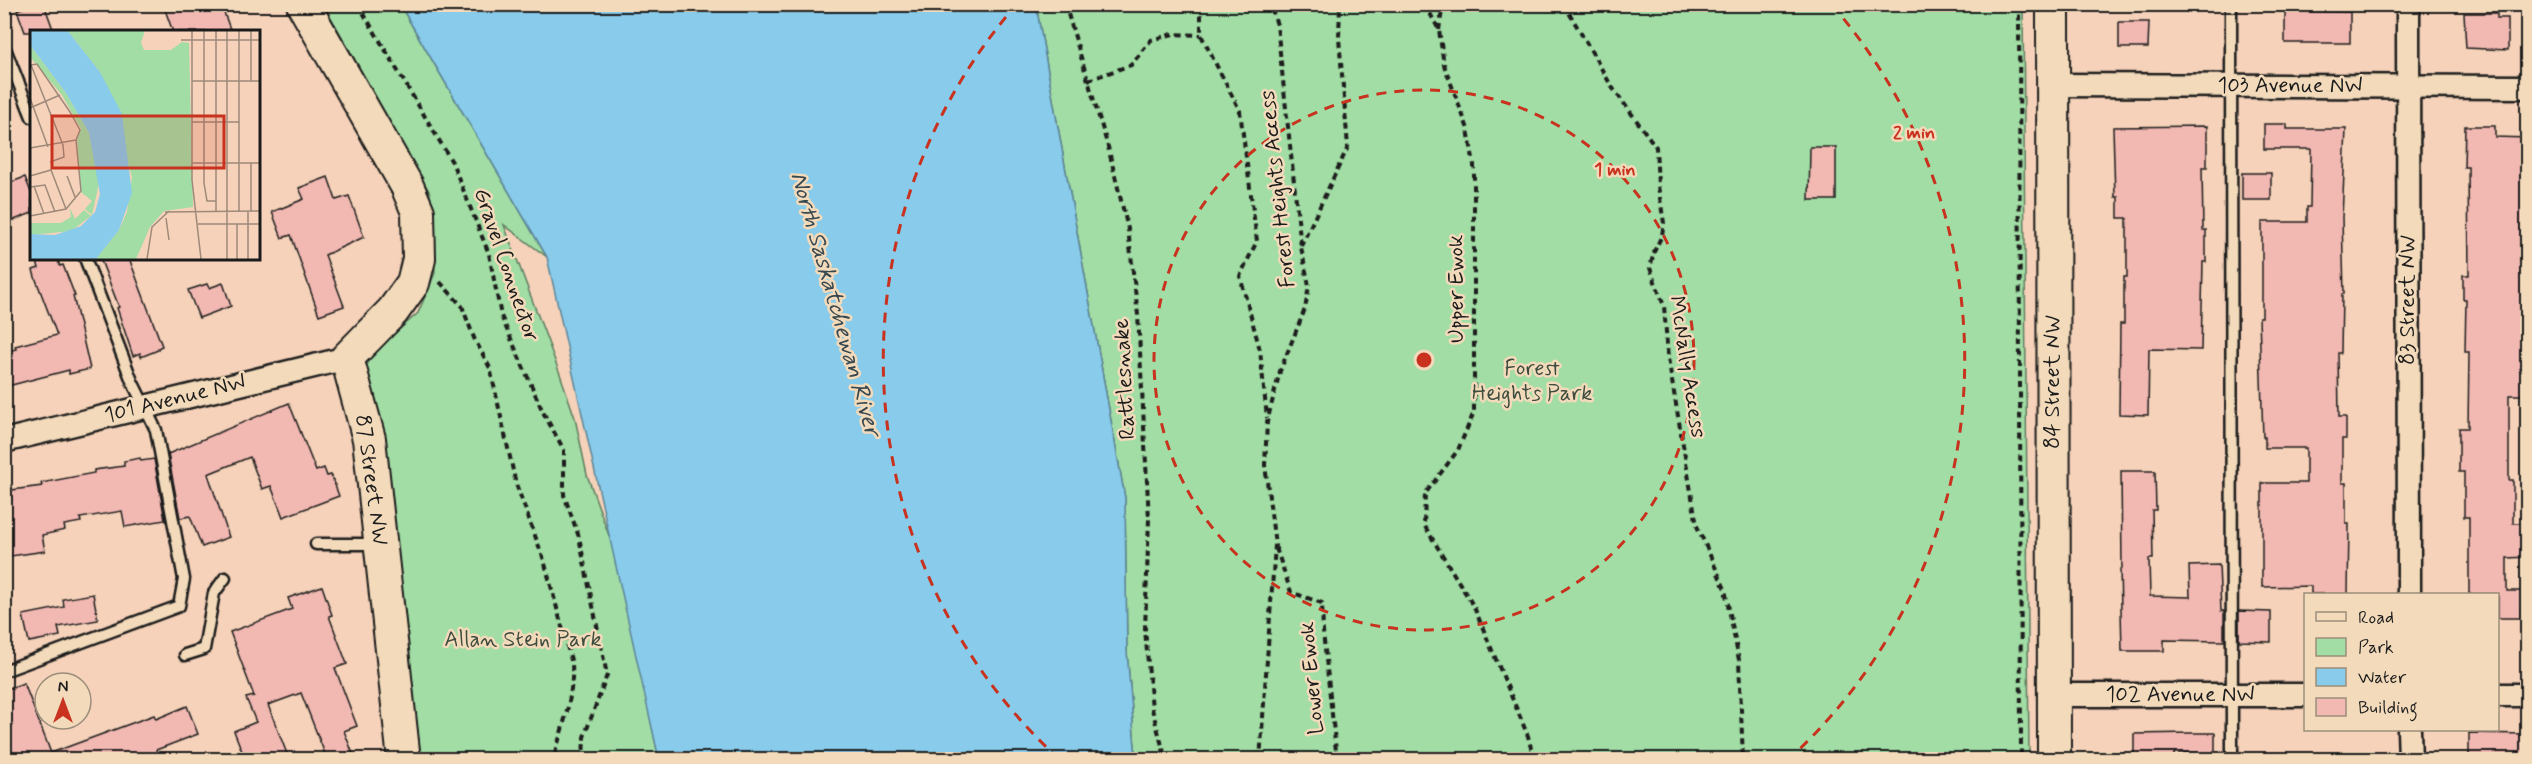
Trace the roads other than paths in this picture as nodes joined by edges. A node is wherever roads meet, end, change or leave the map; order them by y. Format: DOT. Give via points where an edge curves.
graph roads {
  1 [pos="303,4"];
  2 [pos="2053,4"];
  3 [pos="2231,4"];
  4 [pos="2408,4"];
  5 [pos="4,46"];
  6 [pos="2052,85"];
  7 [pos="2231,86"];
  8 [pos="2407,86"];
  9 [pos="2528,87"];
  10 [pos="30,112"];
  11 [pos="86,260"];
  12 [pos="347,358"];
  13 [pos="145,406"];
  14 [pos="4,441"];
  15 [pos="316,544"];
  16 [pos="381,544"];
  17 [pos="225,578"];
  18 [pos="2409,593"];
  19 [pos="185,655"];
  20 [pos="4,671"];
  21 [pos="2054,695"];
  22 [pos="2232,695"];
  23 [pos="2304,695"];
  24 [pos="2499,695"];
  25 [pos="2528,695"];
  26 [pos="2409,731"];
  27 [pos="404,759"];
  28 [pos="2054,759"];
  29 [pos="2232,759"];
  30 [pos="2409,759"];
  1 -- 12 [label="street" via="418,212 418,259 413,283 393,311"];
  2 -- 6 [label="street, 84 Street NW"];
  3 -- 7 [label="lane"];
  4 -- 8 [label="street, 83 Street NW"];
  5 -- 10 [label="lane"];
  6 -- 7 [label="street, 103 Avenue NW"];
  6 -- 21 [label="street, 84 Street NW"];
  7 -- 8 [label="street, 103 Avenue NW"];
  7 -- 22 [label="lane"];
  8 -- 9 [label="street, 103 Avenue NW"];
  8 -- 18 [label="street, 83 Street NW"];
  11 -- 13 [label="lane"];
  12 -- 13 [label="street, 101 Avenue NW"];
  12 -- 16 [label="street, 87 Street NW" via="369,439"];
  13 -- 14 [label="street, 101 Avenue NW"];
  13 -- 20 [label="lane" via="156,430 184,579 179,606"];
  15 -- 16 [label="lane"];
  16 -- 27 [label="street, 87 Street NW"];
  17 -- 19 [label="lane" via="214,594 204,649"];
  21 -- 22 [label="street, 102 Avenue NW"];
  21 -- 28 [label="street, 84 Street NW"];
  22 -- 23 [label="street, 102 Avenue NW"];
  22 -- 29 [label="lane"];
  24 -- 25 [label="street"];
  26 -- 30 [label="street"];
}
